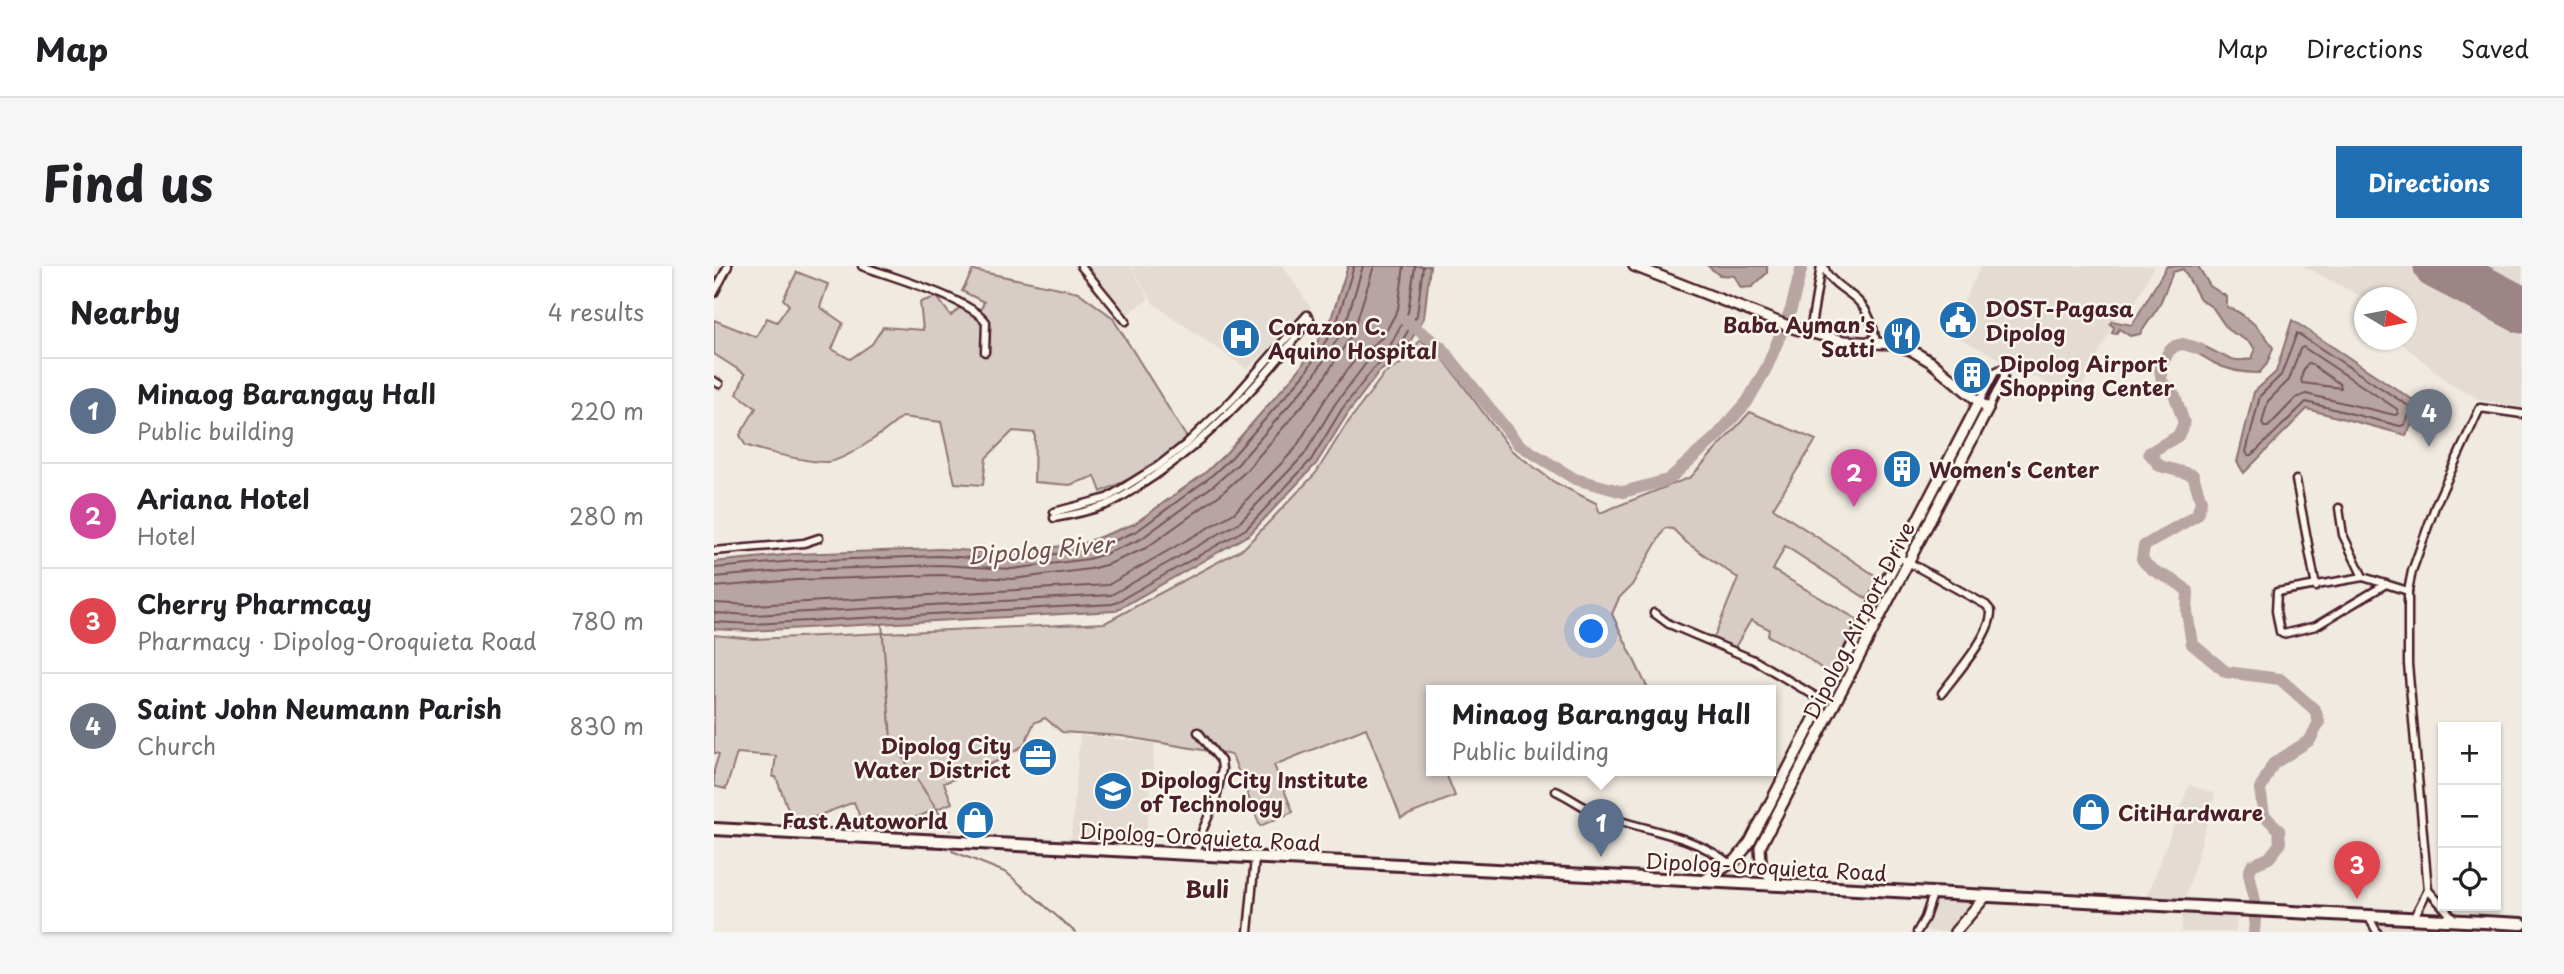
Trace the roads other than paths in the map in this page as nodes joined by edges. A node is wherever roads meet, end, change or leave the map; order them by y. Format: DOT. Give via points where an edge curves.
graph roads {
  1 [pos="862,266"];
  2 [pos="1081,266"];
  3 [pos="1634,266"];
  4 [pos="1823,266"];
  5 [pos="714,269"];
  6 [pos="726,270"];
  7 [pos="714,293"];
  8 [pos="1308,317"];
  9 [pos="1126,321"];
  10 [pos="1811,326"];
  11 [pos="1876,343"];
  12 [pos="985,352"];
  13 [pos="1979,402"];
  14 [pos="1988,409"];
  15 [pos="2522,414"];
  16 [pos="2296,480"];
  17 [pos="2339,508"];
  18 [pos="1054,515"];
  19 [pos="819,538"];
  20 [pos="714,551"];
  21 [pos="1899,557"];
  22 [pos="1908,562"];
  23 [pos="2363,578"];
  24 [pos="2386,584"];
  25 [pos="2316,587"];
  26 [pos="2409,591"];
  27 [pos="1654,613"];
  28 [pos="1942,693"];
  29 [pos="1824,701"];
  30 [pos="1833,706"];
  31 [pos="1198,732"];
  32 [pos="1556,790"];
  33 [pos="714,830"];
  34 [pos="1750,842"];
  35 [pos="1760,847"];
  36 [pos="1196,855"];
  37 [pos="1255,858"];
  38 [pos="1730,864"];
  39 [pos="1703,881"];
  40 [pos="1774,885"];
  41 [pos="2428,890"];
  42 [pos="1933,894"];
  43 [pos="1985,897"];
  44 [pos="2368,916"];
  45 [pos="2413,919"];
  46 [pos="2455,921"];
  47 [pos="2522,924"];
  48 [pos="1248,932"];
  49 [pos="1917,932"];
  50 [pos="1955,932"];
  51 [pos="2377,932"];
  1 -- 12 [label="street" via="977,312 986,322"];
  2 -- 9 [label="street"];
  3 -- 11 [label="main road" via="1796,329 1844,341"];
  4 -- 10 [label="street"];
  4 -- 11 [label="street" via="1868,314"];
  5 -- 6 [label="street"];
  6 -- 7 [label="street"];
  8 -- 18 [label="street" via="1235,407 1192,449 1108,504 1078,514"];
  11 -- 13 [label="main road" via="1922,355"];
  13 -- 14 [label="main road"];
  13 -- 14 [label="street" via="1995,372 2003,368 2004,377"];
  13 -- 21 [label="main road, Dipolog Airport Drive"];
  14 -- 22 [label="main road, Dipolog Airport Drive"];
  15 -- 26 [label="street" via="2480,408 2436,504"];
  16 -- 25 [label="street"];
  17 -- 23 [label="street" via="2343,535"];
  19 -- 20 [label="street"];
  21 -- 22 [label="street"];
  21 -- 29 [label="main road, Dipolog Airport Drive"];
  22 -- 28 [label="street" via="1991,611 1978,643"];
  22 -- 30 [label="main road, Dipolog Airport Drive"];
  23 -- 24 [label="street"];
  23 -- 25 [label="street"];
  24 -- 25 [label="street" via="2316,626 2281,634 2276,594"];
  24 -- 26 [label="street"];
  26 -- 41 [label="street" via="2408,664"];
  27 -- 29 [label="street" via="1754,660"];
  29 -- 30 [label="street"];
  29 -- 34 [label="main road, Dipolog Airport Drive"];
  30 -- 35 [label="main road, Dipolog Airport Drive"];
  31 -- 36 [label="street" via="1222,768"];
  32 -- 38 [label="street" via="1593,811 1701,846"];
  33 -- 36 [label="highway, Dipolog-Oroquieta Road"];
  34 -- 35 [label="main road"];
  34 -- 38 [label="main road, Dipolog Airport Drive"];
  35 -- 40 [label="main road" via="1761,863"];
  36 -- 37 [label="highway, Dipolog-Oroquieta Road"];
  37 -- 39 [label="highway, Dipolog-Oroquieta Road"];
  37 -- 48 [label="street"];
  38 -- 39 [label="main road, Dipolog Airport Drive"];
  39 -- 40 [label="highway, Dipolog-Oroquieta Road"];
  40 -- 42 [label="highway, Dipolog-Oroquieta Road"];
  41 -- 45 [label="street"];
  41 -- 46 [label="street"];
  42 -- 43 [label="highway, Dipolog-Oroquieta Road"];
  42 -- 49 [label="street"];
  43 -- 44 [label="highway, Dipolog-Oroquieta Road"];
  43 -- 50 [label="main road"];
  44 -- 45 [label="highway, Dipolog-Oroquieta Road"];
  44 -- 51 [label="street"];
  45 -- 46 [label="highway, Dipolog-Oroquieta Road"];
  46 -- 47 [label="highway, Dipolog-Oroquieta Road"];
}
